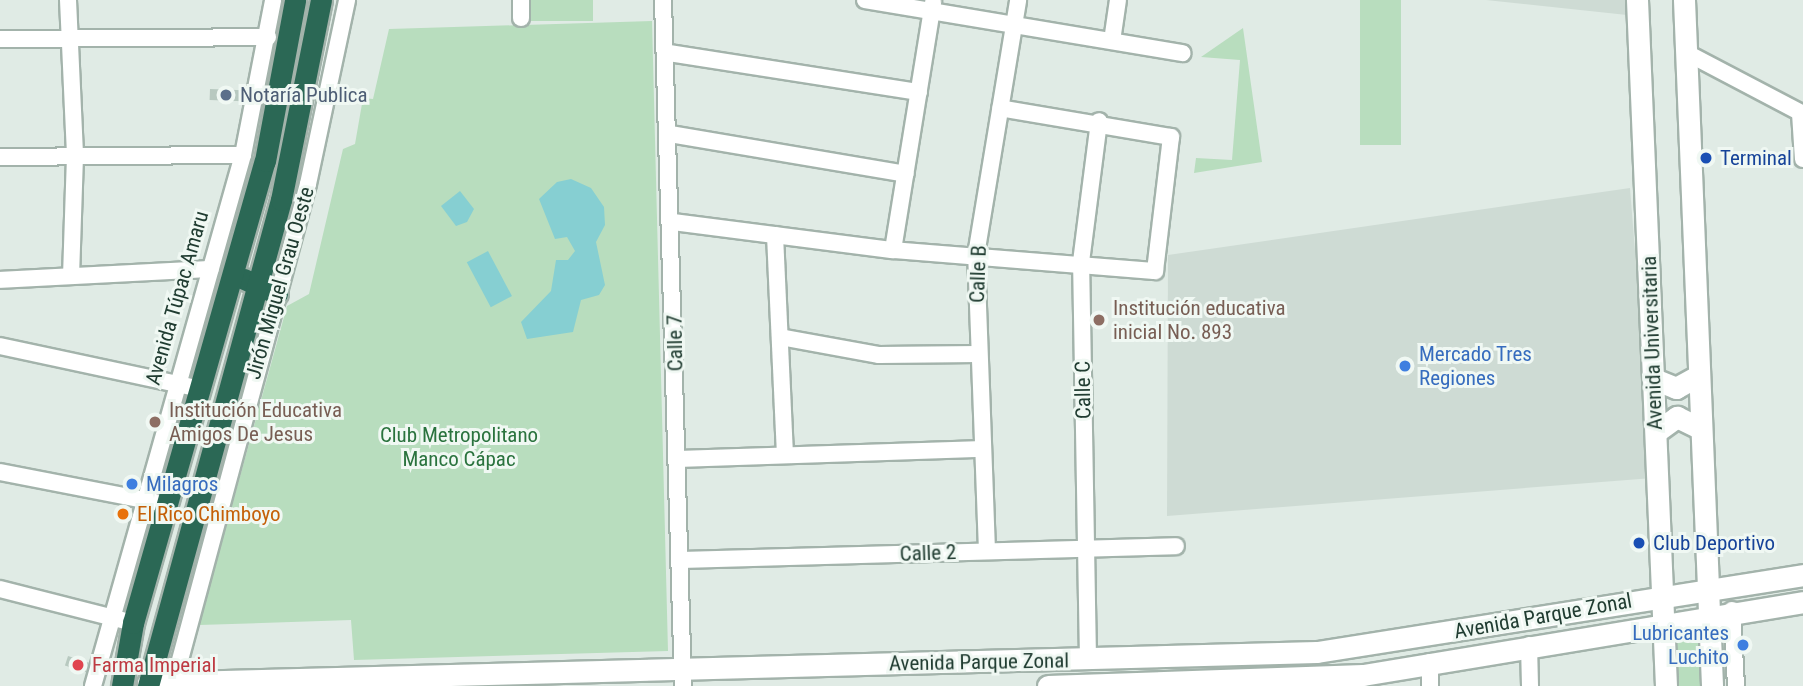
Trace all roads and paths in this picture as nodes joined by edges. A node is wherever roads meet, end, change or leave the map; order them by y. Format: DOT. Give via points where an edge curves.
graph roads {
  1 [pos="68,0"];
  2 [pos="273,0"];
  3 [pos="295,0"];
  4 [pos="321,0"];
  5 [pos="347,0"];
  6 [pos="521,0"];
  7 [pos="663,0"];
  8 [pos="865,0"];
  9 [pos="1018,0"];
  10 [pos="1118,0"];
  11 [pos="1637,0"];
  12 [pos="1684,0"];
  13 [pos="932,5"];
  14 [pos="521,18"];
  15 [pos="1014,24"];
  16 [pos="268,37"];
  17 [pos="0,39"];
  18 [pos="68,39"];
  19 [pos="1112,41"];
  20 [pos="669,53"];
  21 [pos="1687,53"];
  22 [pos="1183,54"];
  23 [pos="919,92"];
  24 [pos="1000,108"];
  25 [pos="1801,113"];
  26 [pos="1099,121"];
  27 [pos="670,134"];
  28 [pos="243,155"];
  29 [pos="75,156"];
  30 [pos="0,157"];
  31 [pos="1803,159"];
  32 [pos="906,174"];
  33 [pos="673,222"];
  34 [pos="775,235"];
  35 [pos="893,250"];
  36 [pos="976,254"];
  37 [pos="1082,262"];
  38 [pos="211,269"];
  39 [pos="232,275"];
  40 [pos="71,276"];
  41 [pos="0,280"];
  42 [pos="257,282"];
  43 [pos="277,293"];
  44 [pos="780,337"];
  45 [pos="0,346"];
  46 [pos="978,354"];
  47 [pos="1698,376"];
  48 [pos="1654,379"];
  49 [pos="178,385"];
  50 [pos="200,388"];
  51 [pos="1700,428"];
  52 [pos="1656,432"];
  53 [pos="983,449"];
  54 [pos="785,455"];
  55 [pos="678,459"];
  56 [pos="0,472"];
  57 [pos="146,500"];
  58 [pos="167,505"];
  59 [pos="1176,546"];
  60 [pos="1085,548"];
  61 [pos="987,551"];
  62 [pos="680,559"];
  63 [pos="1803,575"];
  64 [pos="1707,587"];
  65 [pos="0,589"];
  66 [pos="1662,595"];
  67 [pos="1803,602"];
  68 [pos="1732,610"];
  69 [pos="1709,613"];
  70 [pos="109,617"];
  71 [pos="1663,621"];
  72 [pos="133,623"];
  73 [pos="1529,645"];
  74 [pos="1088,659"];
  75 [pos="1120,659"];
  76 [pos="1430,662"];
  77 [pos="683,678"];
  78 [pos="299,683"];
  79 [pos="148,684"];
  80 [pos="174,684"];
  81 [pos="1121,685"];
  82 [pos="93,686"];
  83 [pos="122,686"];
  84 [pos="1048,686"];
  85 [pos="1430,686"];
  86 [pos="1531,686"];
  87 [pos="1666,686"];
  88 [pos="1712,686"];
  89 [pos="1736,686"];
  1 -- 18 [label="street"];
  2 -- 16 [label="street, Avenida Túpac Amaru"];
  3 -- 39 [label="highway" via="270,136"];
  4 -- 42 [label="highway" via="306,97"];
  5 -- 43 [label="street, Jirón Miguel Grau Oeste" via="308,184"];
  6 -- 14 [label="street"];
  7 -- 20 [label="street, Calle 7"];
  8 -- 13 [label="street"];
  9 -- 15 [label="street, Calle B"];
  10 -- 19 [label="street"];
  11 -- 48 [label="main road, Avenida Universitaria"];
  12 -- 21 [label="main road"];
  13 -- 15 [label="street"];
  13 -- 23 [label="street"];
  15 -- 19 [label="street"];
  15 -- 24 [label="street, Calle B"];
  16 -- 18 [label="street"];
  16 -- 28 [label="street, Avenida Túpac Amaru"];
  17 -- 18 [label="street"];
  18 -- 29 [label="street"];
  19 -- 22 [label="street"];
  20 -- 23 [label="street"];
  20 -- 27 [label="street, Calle 7"];
  21 -- 25 [label="street"];
  21 -- 47 [label="main road"];
  23 -- 32 [label="street"];
  24 -- 26 [label="street"];
  24 -- 36 [label="street, Calle B"];
  25 -- 31 [label="street"];
  26 -- 37 [label="street, Calle C"];
  26 -- 37 [label="street" via="1167,134 1173,143 1155,271"];
  27 -- 32 [label="street"];
  27 -- 33 [label="street, Calle 7"];
  28 -- 29 [label="street"];
  28 -- 38 [label="street, Avenida Túpac Amaru"];
  29 -- 30 [label="street"];
  29 -- 40 [label="street"];
  32 -- 35 [label="street"];
  33 -- 34 [label="street"];
  33 -- 55 [label="street, Calle 7"];
  34 -- 35 [label="street"];
  34 -- 44 [label="street"];
  35 -- 36 [label="street"];
  36 -- 37 [label="street"];
  36 -- 46 [label="street, Calle B"];
  37 -- 60 [label="street, Calle C"];
  38 -- 40 [label="street"];
  38 -- 49 [label="street, Avenida Túpac Amaru"];
  39 -- 42 [label="highway"];
  39 -- 50 [label="highway"];
  40 -- 41 [label="street"];
  42 -- 43 [label="highway"];
  42 -- 79 [label="highway"];
  43 -- 80 [label="street, Jirón Miguel Grau Oeste"];
  44 -- 46 [label="street" via="879,355"];
  44 -- 54 [label="street"];
  45 -- 49 [label="street"];
  46 -- 53 [label="street, Calle B"];
  47 -- 48 [label="main road" via="1676,388"];
  47 -- 51 [label="main road"];
  48 -- 52 [label="main road, Avenida Universitaria"];
  49 -- 50 [label="street"];
  49 -- 57 [label="street, Avenida Túpac Amaru"];
  50 -- 58 [label="highway"];
  51 -- 52 [label="main road" via="1677,417"];
  51 -- 64 [label="main road"];
  52 -- 66 [label="main road, Avenida Universitaria"];
  53 -- 54 [label="street"];
  53 -- 61 [label="street, Calle B"];
  54 -- 55 [label="street"];
  55 -- 62 [label="street, Calle 7"];
  56 -- 57 [label="street"];
  57 -- 58 [label="street"];
  57 -- 70 [label="street, Avenida Túpac Amaru"];
  58 -- 72 [label="highway"];
  59 -- 60 [label="street, Calle 2"];
  60 -- 61 [label="street, Calle 2"];
  60 -- 74 [label="street, Calle C"];
  61 -- 62 [label="street, Calle 2"];
  62 -- 77 [label="street, Calle 7"];
  63 -- 64 [label="main road, Avenida Parque Zonal"];
  64 -- 66 [label="main road, Avenida Parque Zonal"];
  64 -- 69 [label="main road"];
  65 -- 70 [label="street"];
  66 -- 71 [label="main road, Avenida Universitaria"];
  66 -- 75 [label="main road, Avenida Parque Zonal" via="1359,649"];
  67 -- 68 [label="main road, Avenida Parque Zonal"];
  68 -- 69 [label="main road, Avenida Parque Zonal"];
  68 -- 89 [label="street"];
  69 -- 71 [label="main road, Avenida Parque Zonal"];
  69 -- 88 [label="main road"];
  70 -- 72 [label="street"];
  70 -- 82 [label="street, Avenida Túpac Amaru"];
  71 -- 73 [label="main road, Avenida Parque Zonal"];
  71 -- 87 [label="main road, Avenida Universitaria"];
  72 -- 83 [label="highway"];
  73 -- 76 [label="main road, Avenida Parque Zonal"];
  73 -- 86 [label="street"];
  74 -- 75 [label="main road, Avenida Parque Zonal"];
  74 -- 77 [label="main road, Avenida Parque Zonal"];
  75 -- 81 [label="street"];
  76 -- 81 [label="main road, Avenida Parque Zonal" via="1340,676"];
  76 -- 85 [label="street"];
  77 -- 78 [label="main road, Avenida Parque Zonal"];
  78 -- 80 [label="main road, Avenida Parque Zonal"];
  79 -- 80 [label="main road, Avenida Parque Zonal"];
  81 -- 84 [label="main road, Avenida Parque Zonal"];
}
